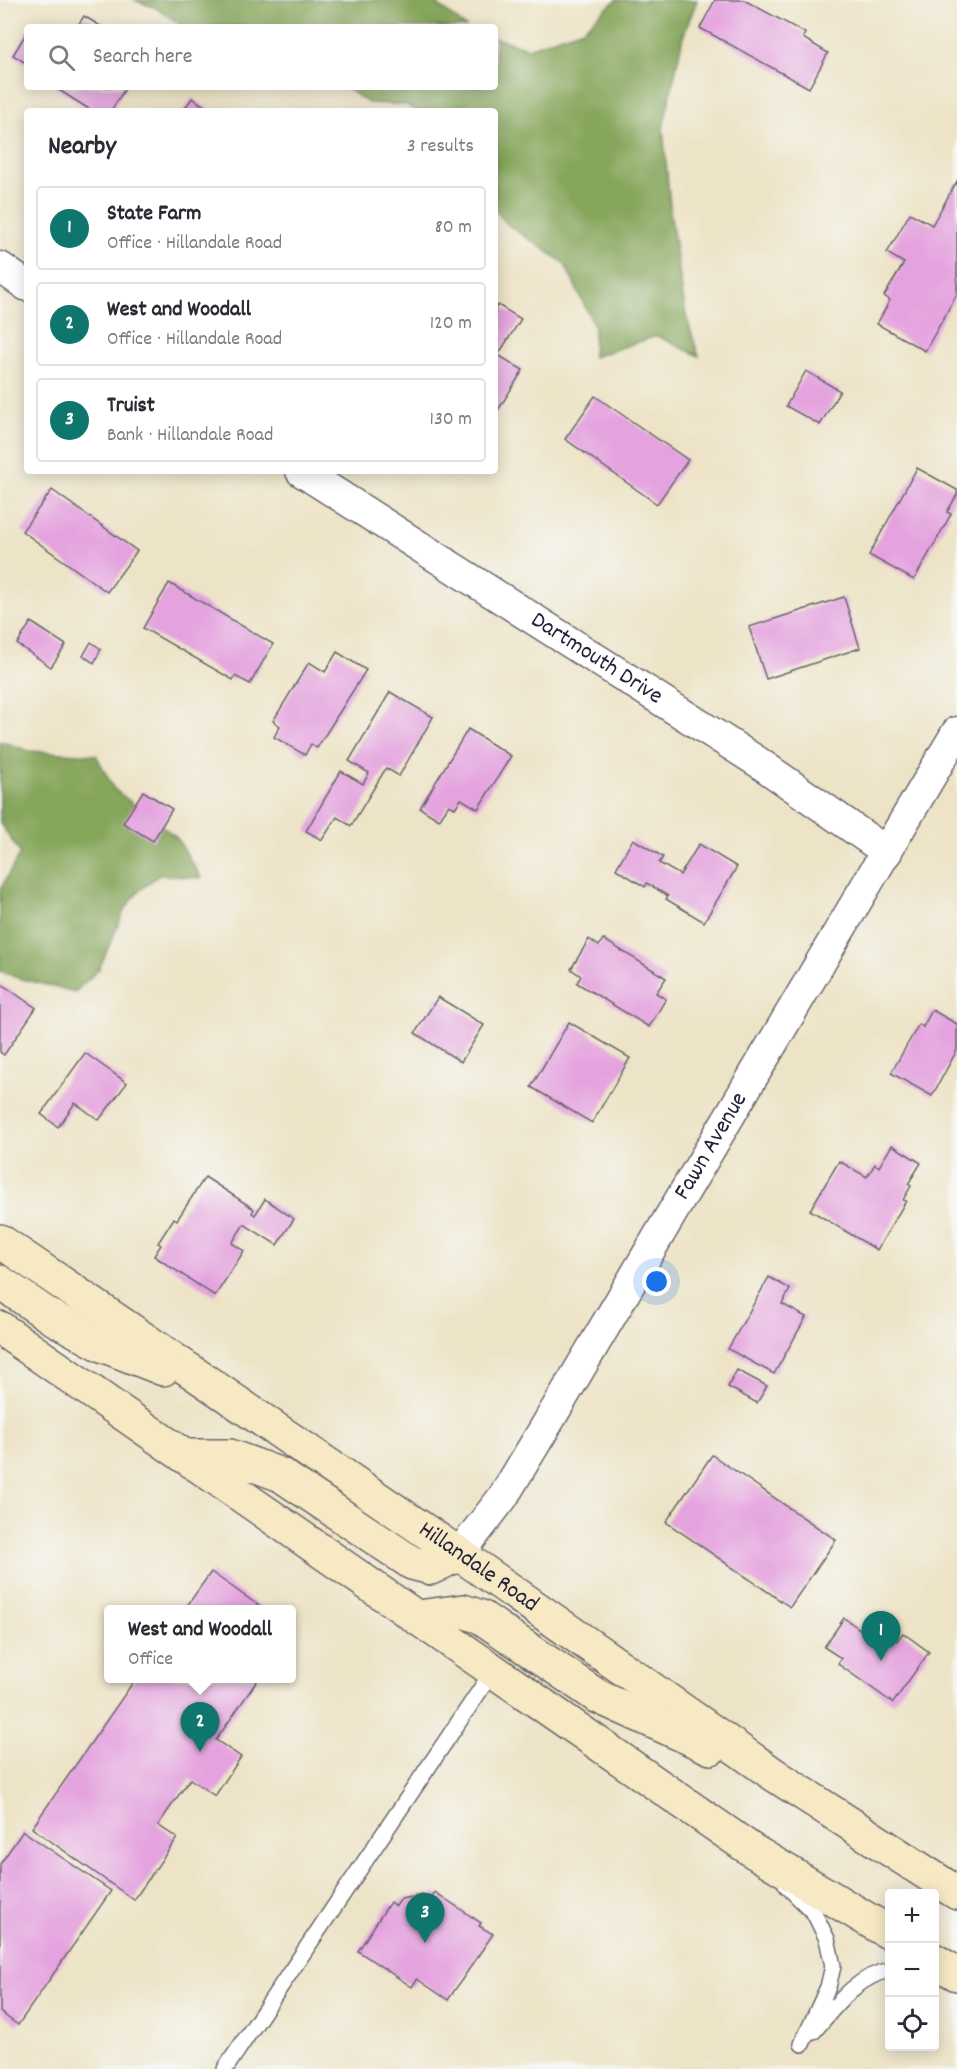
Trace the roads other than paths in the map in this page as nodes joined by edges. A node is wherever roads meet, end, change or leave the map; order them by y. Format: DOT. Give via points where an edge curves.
graph roads {
  1 [pos="0,267"];
  2 [pos="24,284"];
  3 [pos="306,474"];
  4 [pos="957,732"];
  5 [pos="887,852"];
  6 [pos="0,1241"];
  7 [pos="0,1282"];
  8 [pos="0,1328"];
  9 [pos="215,1389"];
  10 [pos="184,1456"];
  11 [pos="459,1554"];
  12 [pos="418,1617"];
  13 [pos="494,1671"];
  14 [pos="776,1776"];
  15 [pos="753,1851"];
  16 [pos="957,1893"];
  17 [pos="885,1931"];
  18 [pos="885,1971"];
  19 [pos="225,2069"];
  1 -- 2 [label="street"];
  3 -- 5 [label="street, Dartmouth Drive" via="758,762"];
  4 -- 5 [label="street, Fawn Avenue"];
  5 -- 11 [label="street, Fawn Avenue" via="503,1497"];
  6 -- 9 [label="main road, Hillandale Road"];
  7 -- 9 [label="main road" via="102,1345"];
  8 -- 10 [label="main road"];
  9 -- 11 [label="main road, Hillandale Road"];
  10 -- 11 [label="main road" via="230,1456 281,1475 412,1563 431,1568"];
  10 -- 12 [label="main road"];
  11 -- 14 [label="main road, Hillandale Road"];
  12 -- 13 [label="main road"];
  12 -- 14 [label="main road" via="463,1611 481,1617 597,1696"];
  13 -- 15 [label="main road"];
  13 -- 19 [label="lane"];
  14 -- 16 [label="main road, Hillandale Road"];
  15 -- 17 [label="main road"];
  15 -- 18 [label="lane" via="814,1913 827,1939 833,1966 828,1987 802,2044 860,1982"];
}
